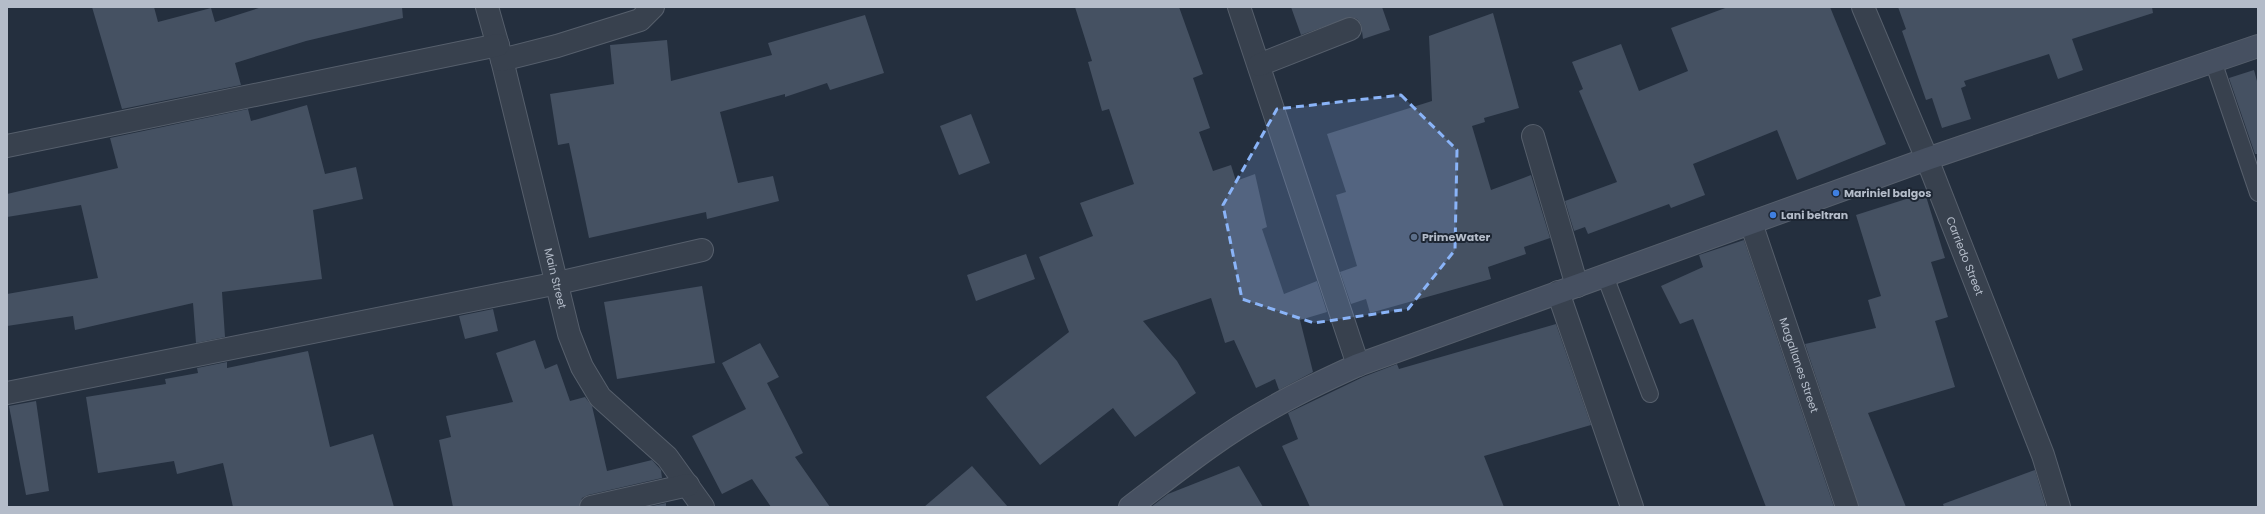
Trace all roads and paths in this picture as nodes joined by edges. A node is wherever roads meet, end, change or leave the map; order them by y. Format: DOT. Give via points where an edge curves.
graph roads {
  1 [pos="487,7"];
  2 [pos="654,7"];
  3 [pos="1239,7"];
  4 [pos="1863,7"];
  5 [pos="1350,30"];
  6 [pos="2258,46"];
  7 [pos="500,52"];
  8 [pos="2213,61"];
  9 [pos="1259,65"];
  10 [pos="1533,136"];
  11 [pos="7,146"];
  12 [pos="1927,159"];
  13 [pos="2258,193"];
  14 [pos="1751,223"];
  15 [pos="702,250"];
  16 [pos="1604,276"];
  17 [pos="558,283"];
  18 [pos="1567,289"];
  19 [pos="1358,365"];
  20 [pos="7,393"];
  21 [pos="1650,394"];
  22 [pos="688,485"];
  23 [pos="591,507"];
  24 [pos="704,507"];
  25 [pos="1130,507"];
  26 [pos="1632,507"];
  27 [pos="1847,507"];
  28 [pos="2059,507"];
  1 -- 7 [label="street, Main Street"];
  2 -- 7 [label="street" via="640,20 557,46"];
  3 -- 9 [label="street"];
  4 -- 12 [label="street, Carriedo Street"];
  5 -- 9 [label="street"];
  6 -- 8 [label="street"];
  7 -- 11 [label="street"];
  7 -- 17 [label="street, Main Street"];
  8 -- 12 [label="street"];
  8 -- 13 [label="lane"];
  9 -- 19 [label="street"];
  10 -- 18 [label="street"];
  12 -- 14 [label="street"];
  12 -- 28 [label="street, Carriedo Street" via="2043,455"];
  14 -- 16 [label="street"];
  14 -- 27 [label="street, Magallanes Street"];
  15 -- 17 [label="street"];
  16 -- 18 [label="street"];
  16 -- 21 [label="lane"];
  17 -- 20 [label="street"];
  17 -- 22 [label="street, Main Street" via="569,334 582,367 600,397 667,457"];
  18 -- 19 [label="street"];
  18 -- 26 [label="street"];
  19 -- 25 [label="street" via="1267,410 1186,464"];
  22 -- 23 [label="street"];
  22 -- 24 [label="street, Main Street"];
}
